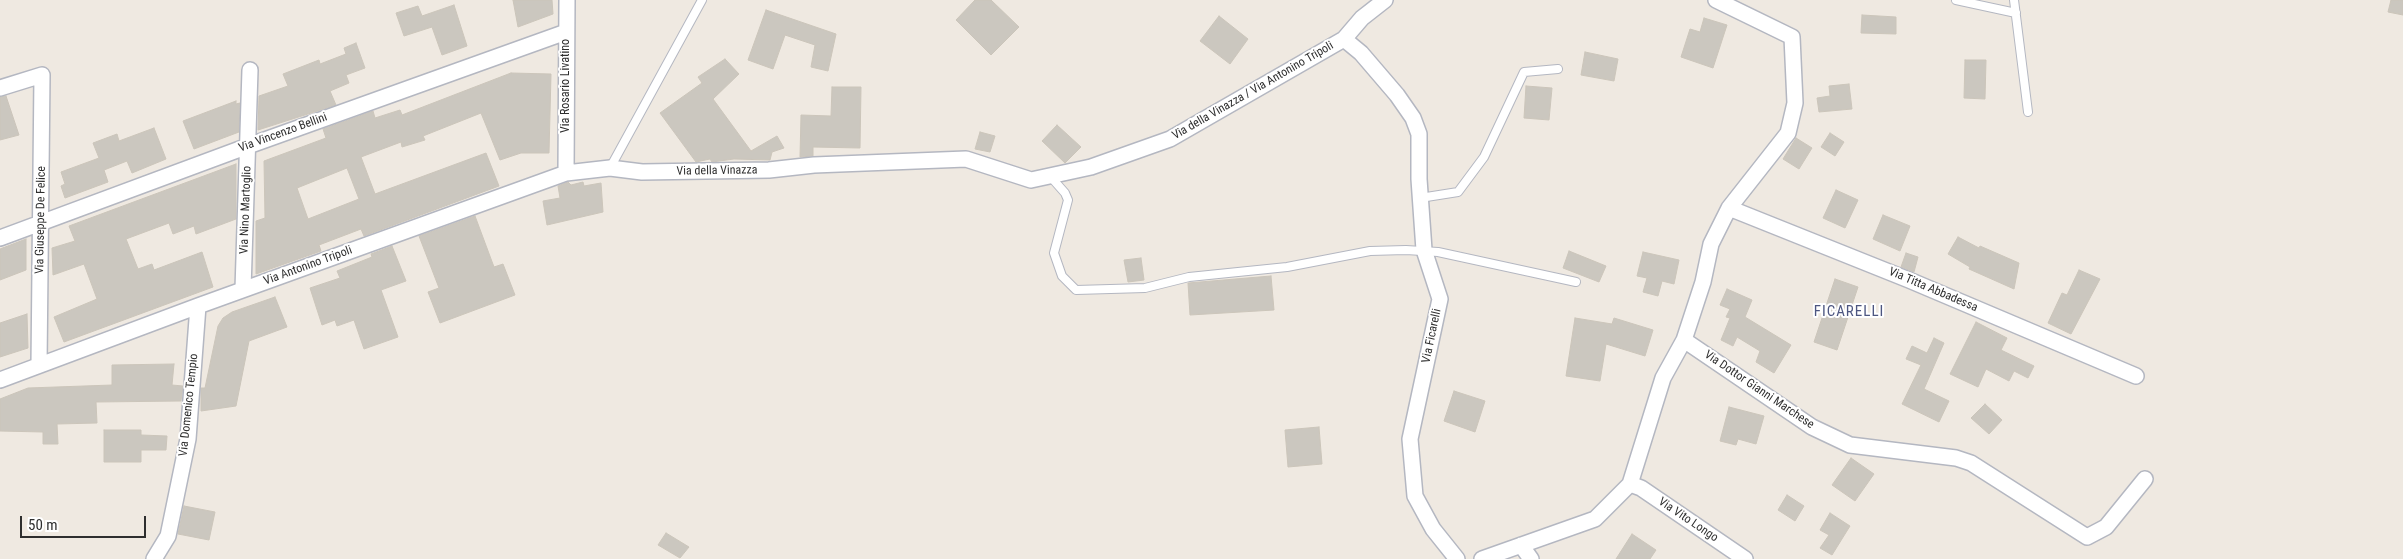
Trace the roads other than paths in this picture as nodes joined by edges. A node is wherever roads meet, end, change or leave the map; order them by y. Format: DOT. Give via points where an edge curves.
graph roads {
  1 [pos="567,0"];
  2 [pos="702,0"];
  3 [pos="1385,0"];
  4 [pos="1716,0"];
  5 [pos="1956,0"];
  6 [pos="2014,0"];
  7 [pos="2016,13"];
  8 [pos="566,32"];
  9 [pos="1344,39"];
  10 [pos="1558,69"];
  11 [pos="250,70"];
  12 [pos="0,88"];
  13 [pos="2028,112"];
  14 [pos="248,146"];
  15 [pos="814,165"];
  16 [pos="615,168"];
  17 [pos="566,173"];
  18 [pos="1050,176"];
  19 [pos="1420,198"];
  20 [pos="1729,208"];
  21 [pos="41,222"];
  22 [pos="0,238"];
  23 [pos="1424,250"];
  24 [pos="1576,282"];
  25 [pos="243,289"];
  26 [pos="198,306"];
  27 [pos="1684,340"];
  28 [pos="39,365"];
  29 [pos="2136,376"];
  30 [pos="0,380"];
  31 [pos="2145,479"];
  32 [pos="1630,484"];
  33 [pos="1521,545"];
  34 [pos="154,559"];
  35 [pos="1457,559"];
  36 [pos="1482,559"];
  37 [pos="1531,559"];
  38 [pos="1745,559"];
  1 -- 8 [label="street, Via Rosario Livatino"];
  2 -- 16 [label="lane"];
  3 -- 9 [label="street, Via della Vinazza / Via Antonino Tripoli" via="1362,18"];
  4 -- 20 [label="street" via="1792,37 1795,103 1788,133"];
  5 -- 7 [label="lane"];
  6 -- 7 [label="lane"];
  7 -- 13 [label="lane"];
  8 -- 14 [label="street, Via Vincenzo Bellini"];
  8 -- 17 [label="street, Via Rosario Livatino"];
  9 -- 18 [label="street, Via della Vinazza / Via Antonino Tripoli" via="1170,139 1091,167"];
  9 -- 19 [label="street, Via Ficarelli" via="1397,94 1412,118 1419,134"];
  10 -- 19 [label="lane" via="1524,72 1484,157 1458,192"];
  11 -- 14 [label="street, Via Nino Martoglio"];
  12 -- 21 [label="street, Via Giuseppe De Felice" via="42,75"];
  14 -- 21 [label="street, Via Vincenzo Bellini"];
  14 -- 25 [label="street, Via Nino Martoglio"];
  15 -- 16 [label="street, Via della Vinazza" via="740,171 642,172"];
  15 -- 18 [label="street, Via della Vinazza / Via Antonino Tripoli" via="966,159 1031,180"];
  16 -- 17 [label="street, Via Antonino Tripoli"];
  17 -- 25 [label="street, Via Antonino Tripoli"];
  18 -- 23 [label="lane" via="1068,200 1054,253 1062,276 1076,290 1145,288 1189,277 1287,267 1370,251"];
  19 -- 23 [label="street, Via Ficarelli"];
  20 -- 27 [label="street" via="1711,244 1703,282"];
  20 -- 29 [label="street, Via Titta Abbadessa"];
  21 -- 22 [label="street, Via Vincenzo Bellini"];
  21 -- 28 [label="street, Via Giuseppe De Felice"];
  23 -- 24 [label="lane"];
  23 -- 35 [label="street, Via Ficarelli" via="1440,299 1410,439 1415,496 1433,529"];
  25 -- 26 [label="street, Via Antonino Tripoli"];
  26 -- 28 [label="street, Via Antonino Tripoli"];
  26 -- 34 [label="street, Via Domenico Tempio" via="188,439 168,536"];
  27 -- 31 [label="street, Via Dottor Gianni Marchese" via="1812,427 1850,445 1956,458 1971,463 2087,537 2106,527"];
  27 -- 32 [label="street" via="1663,378"];
  28 -- 30 [label="street, Via Antonino Tripoli"];
  32 -- 33 [label="street" via="1595,519"];
  32 -- 38 [label="street, Via Vito Longo" via="1641,488"];
  33 -- 36 [label="street"];
  33 -- 37 [label="street"];
}
